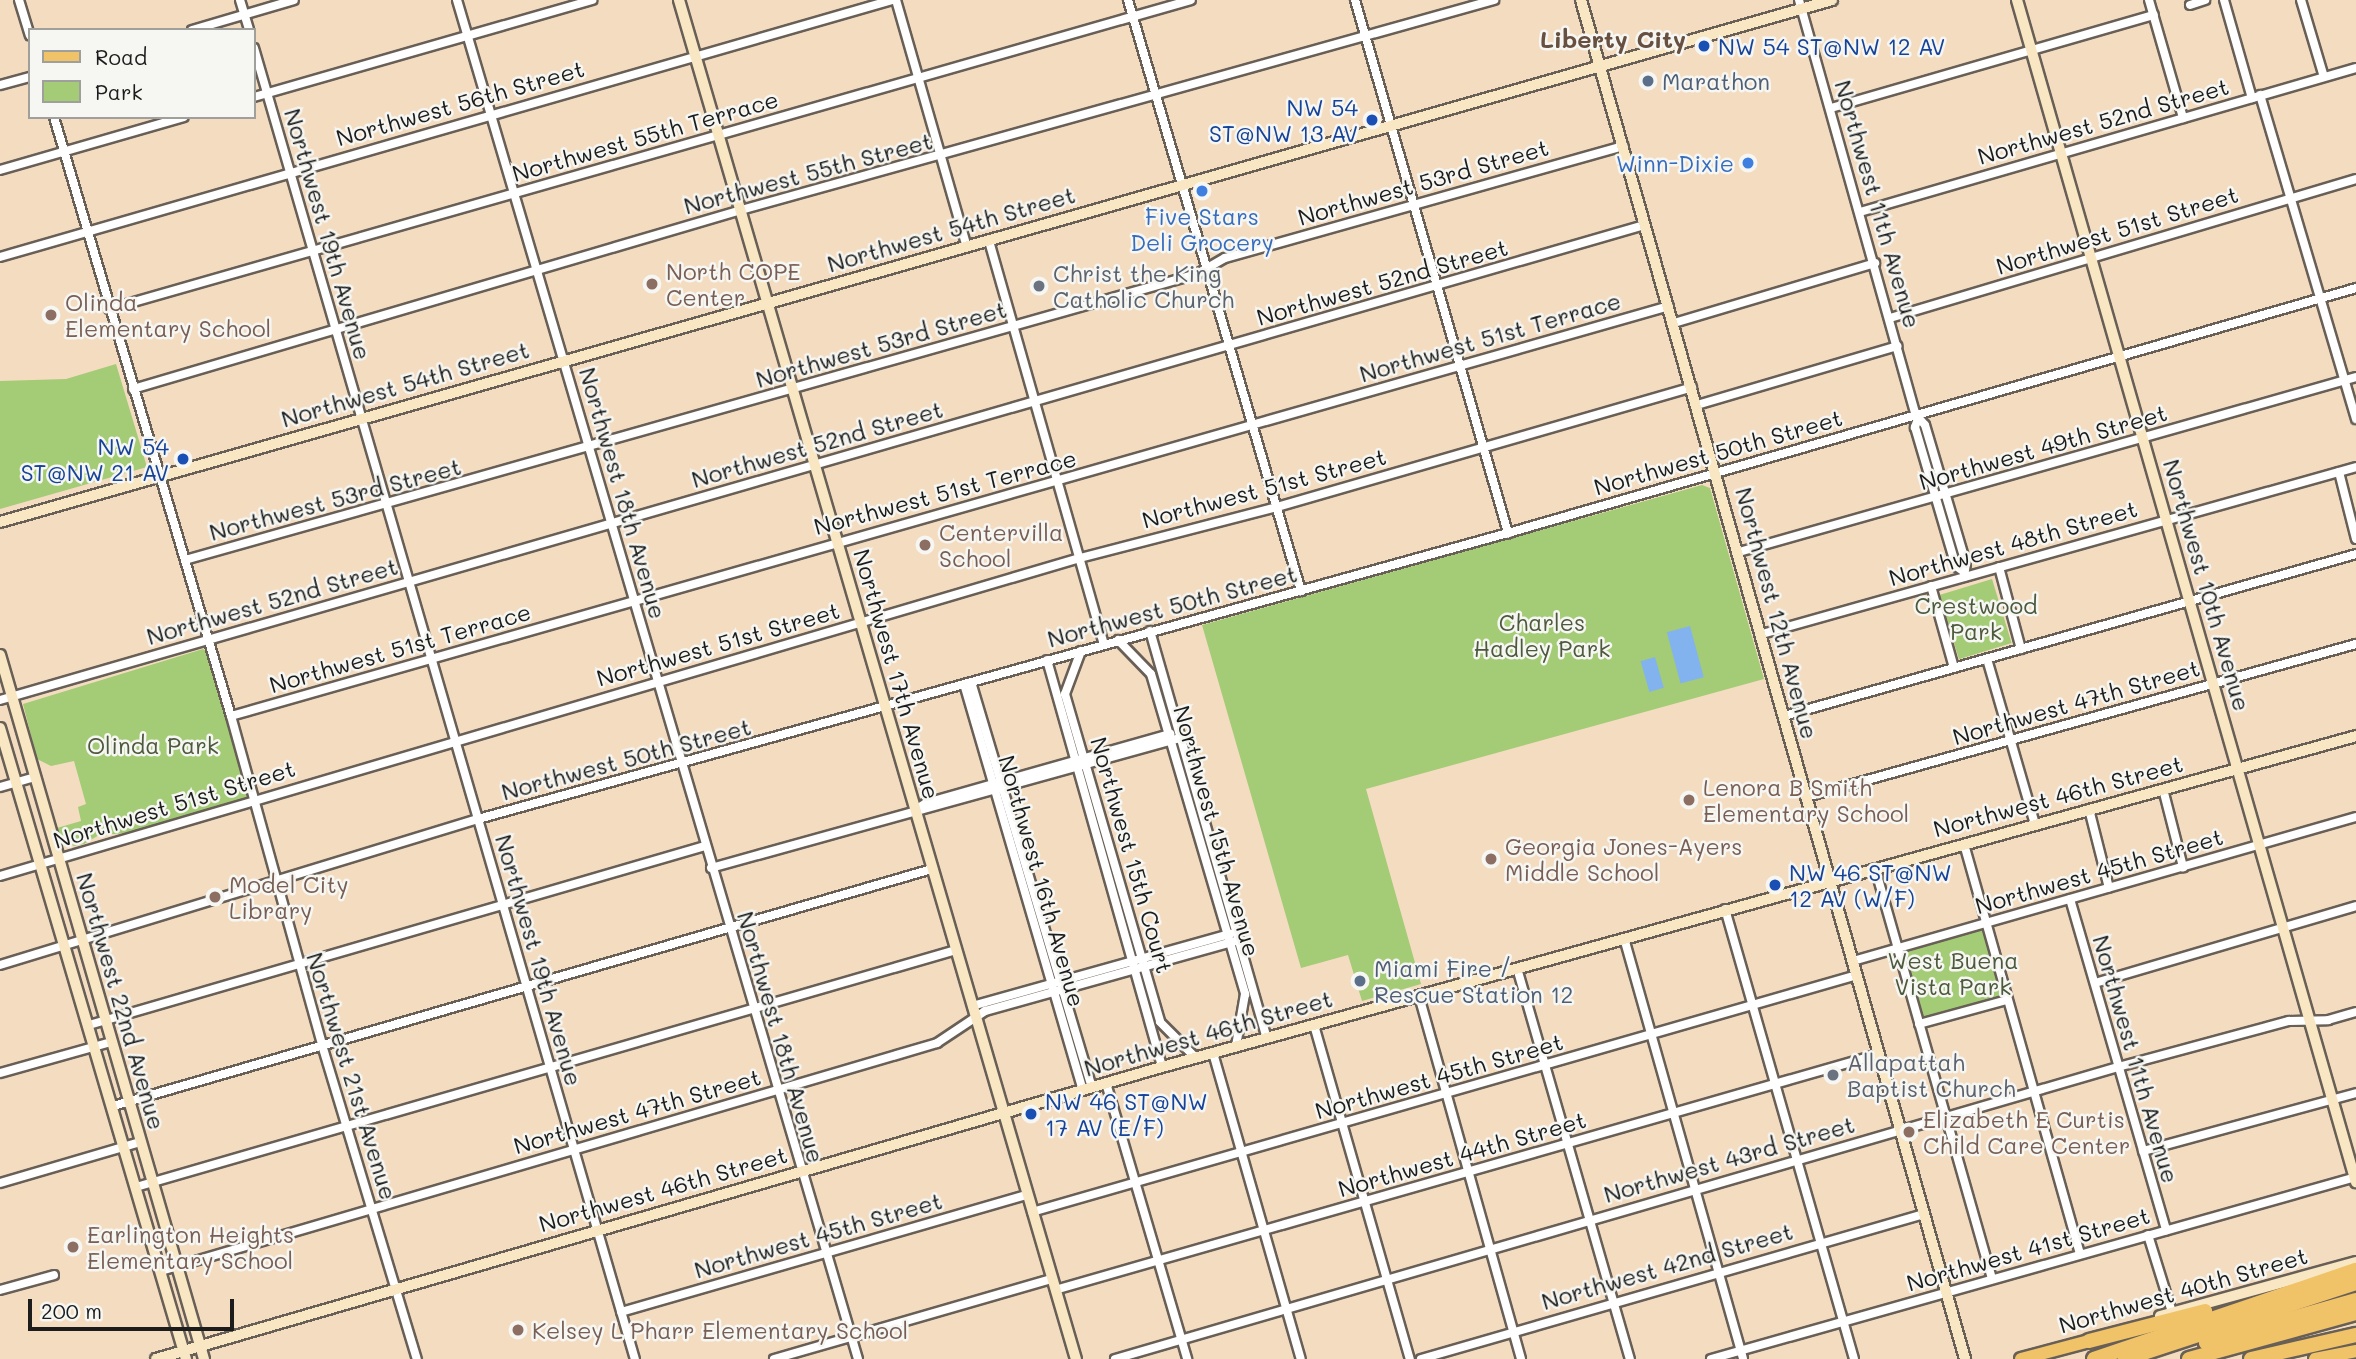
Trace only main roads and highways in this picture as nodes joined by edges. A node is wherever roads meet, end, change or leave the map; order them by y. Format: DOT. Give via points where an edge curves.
graph roads {
  1 [pos="679,0"];
  2 [pos="1581,0"];
  3 [pos="1832,0"];
  4 [pos="2017,0"];
  5 [pos="1800,4"];
  6 [pos="1601,65"];
  7 [pos="768,302"];
  8 [pos="0,522"];
  9 [pos="0,655"];
  10 [pos="0,728"];
  11 [pos="2356,736"];
  12 [pos="2236,769"];
  13 [pos="1829,880"];
  14 [pos="1002,1112"];
  15 [pos="2356,1179"];
  16 [pos="2356,1262"];
  17 [pos="2356,1270"];
  18 [pos="2328,1279"];
  19 [pos="2356,1283"];
  20 [pos="2356,1300"];
  21 [pos="2356,1313"];
  22 [pos="2356,1327"];
  23 [pos="2356,1335"];
  24 [pos="2089,1341"];
  25 [pos="200,1345"];
  26 [pos="2356,1351"];
  27 [pos="2313,1352"];
  28 [pos="185,1355"];
  29 [pos="156,1359"];
  30 [pos="204,1359"];
  31 [pos="1076,1359"];
  32 [pos="1965,1359"];
  33 [pos="2021,1359"];
  34 [pos="2094,1359"];
  35 [pos="2125,1359"];
  36 [pos="2138,1359"];
  37 [pos="2189,1359"];
  38 [pos="2251,1359"];
  1 -- 7 [label="main road, Northwest 17th Avenue"];
  2 -- 6 [label="main road, Northwest 12th Avenue"];
  3 -- 5 [label="main road, Northwest 54th Street"];
  4 -- 12 [label="main road, Northwest 10th Avenue"];
  5 -- 6 [label="main road, Northwest 54th Street"];
  6 -- 7 [label="main road, Northwest 54th Street"];
  6 -- 13 [label="main road, Northwest 12th Avenue"];
  7 -- 8 [label="main road, Northwest 54th Street"];
  7 -- 14 [label="main road, Northwest 17th Avenue"];
  9 -- 25 [label="main road, Northwest 22nd Avenue"];
  10 -- 28 [label="main road, Northwest 22nd Avenue"];
  11 -- 12 [label="main road, Northwest 46th Street"];
  12 -- 13 [label="main road, Northwest 46th Street"];
  12 -- 15 [label="main road, Northwest 10th Avenue"];
  13 -- 14 [label="main road, Northwest 46th Street"];
  13 -- 32 [label="main road, Northwest 12th Avenue"];
  14 -- 25 [label="main road, Northwest 46th Street"];
  14 -- 31 [label="main road, Northwest 17th Avenue"];
  16 -- 24 [label="main road, Northwest 40th Street" via="2172,1312"];
  17 -- 18 [label="highway"];
  18 -- 24 [label="highway"];
  18 -- 34 [label="highway"];
  19 -- 35 [label="highway"];
  20 -- 36 [label="highway"];
  21 -- 37 [label="highway"];
  22 -- 27 [label="highway"];
  23 -- 27 [label="highway"];
  24 -- 33 [label="main road, Northwest 40th Street"];
  25 -- 28 [label="main road, Northwest 46th Street"];
  25 -- 30 [label="main road, Northwest 22nd Avenue"];
  26 -- 27 [label="main road"];
  27 -- 38 [label="highway"];
  28 -- 29 [label="main road, Northwest 46th Street"];
}
